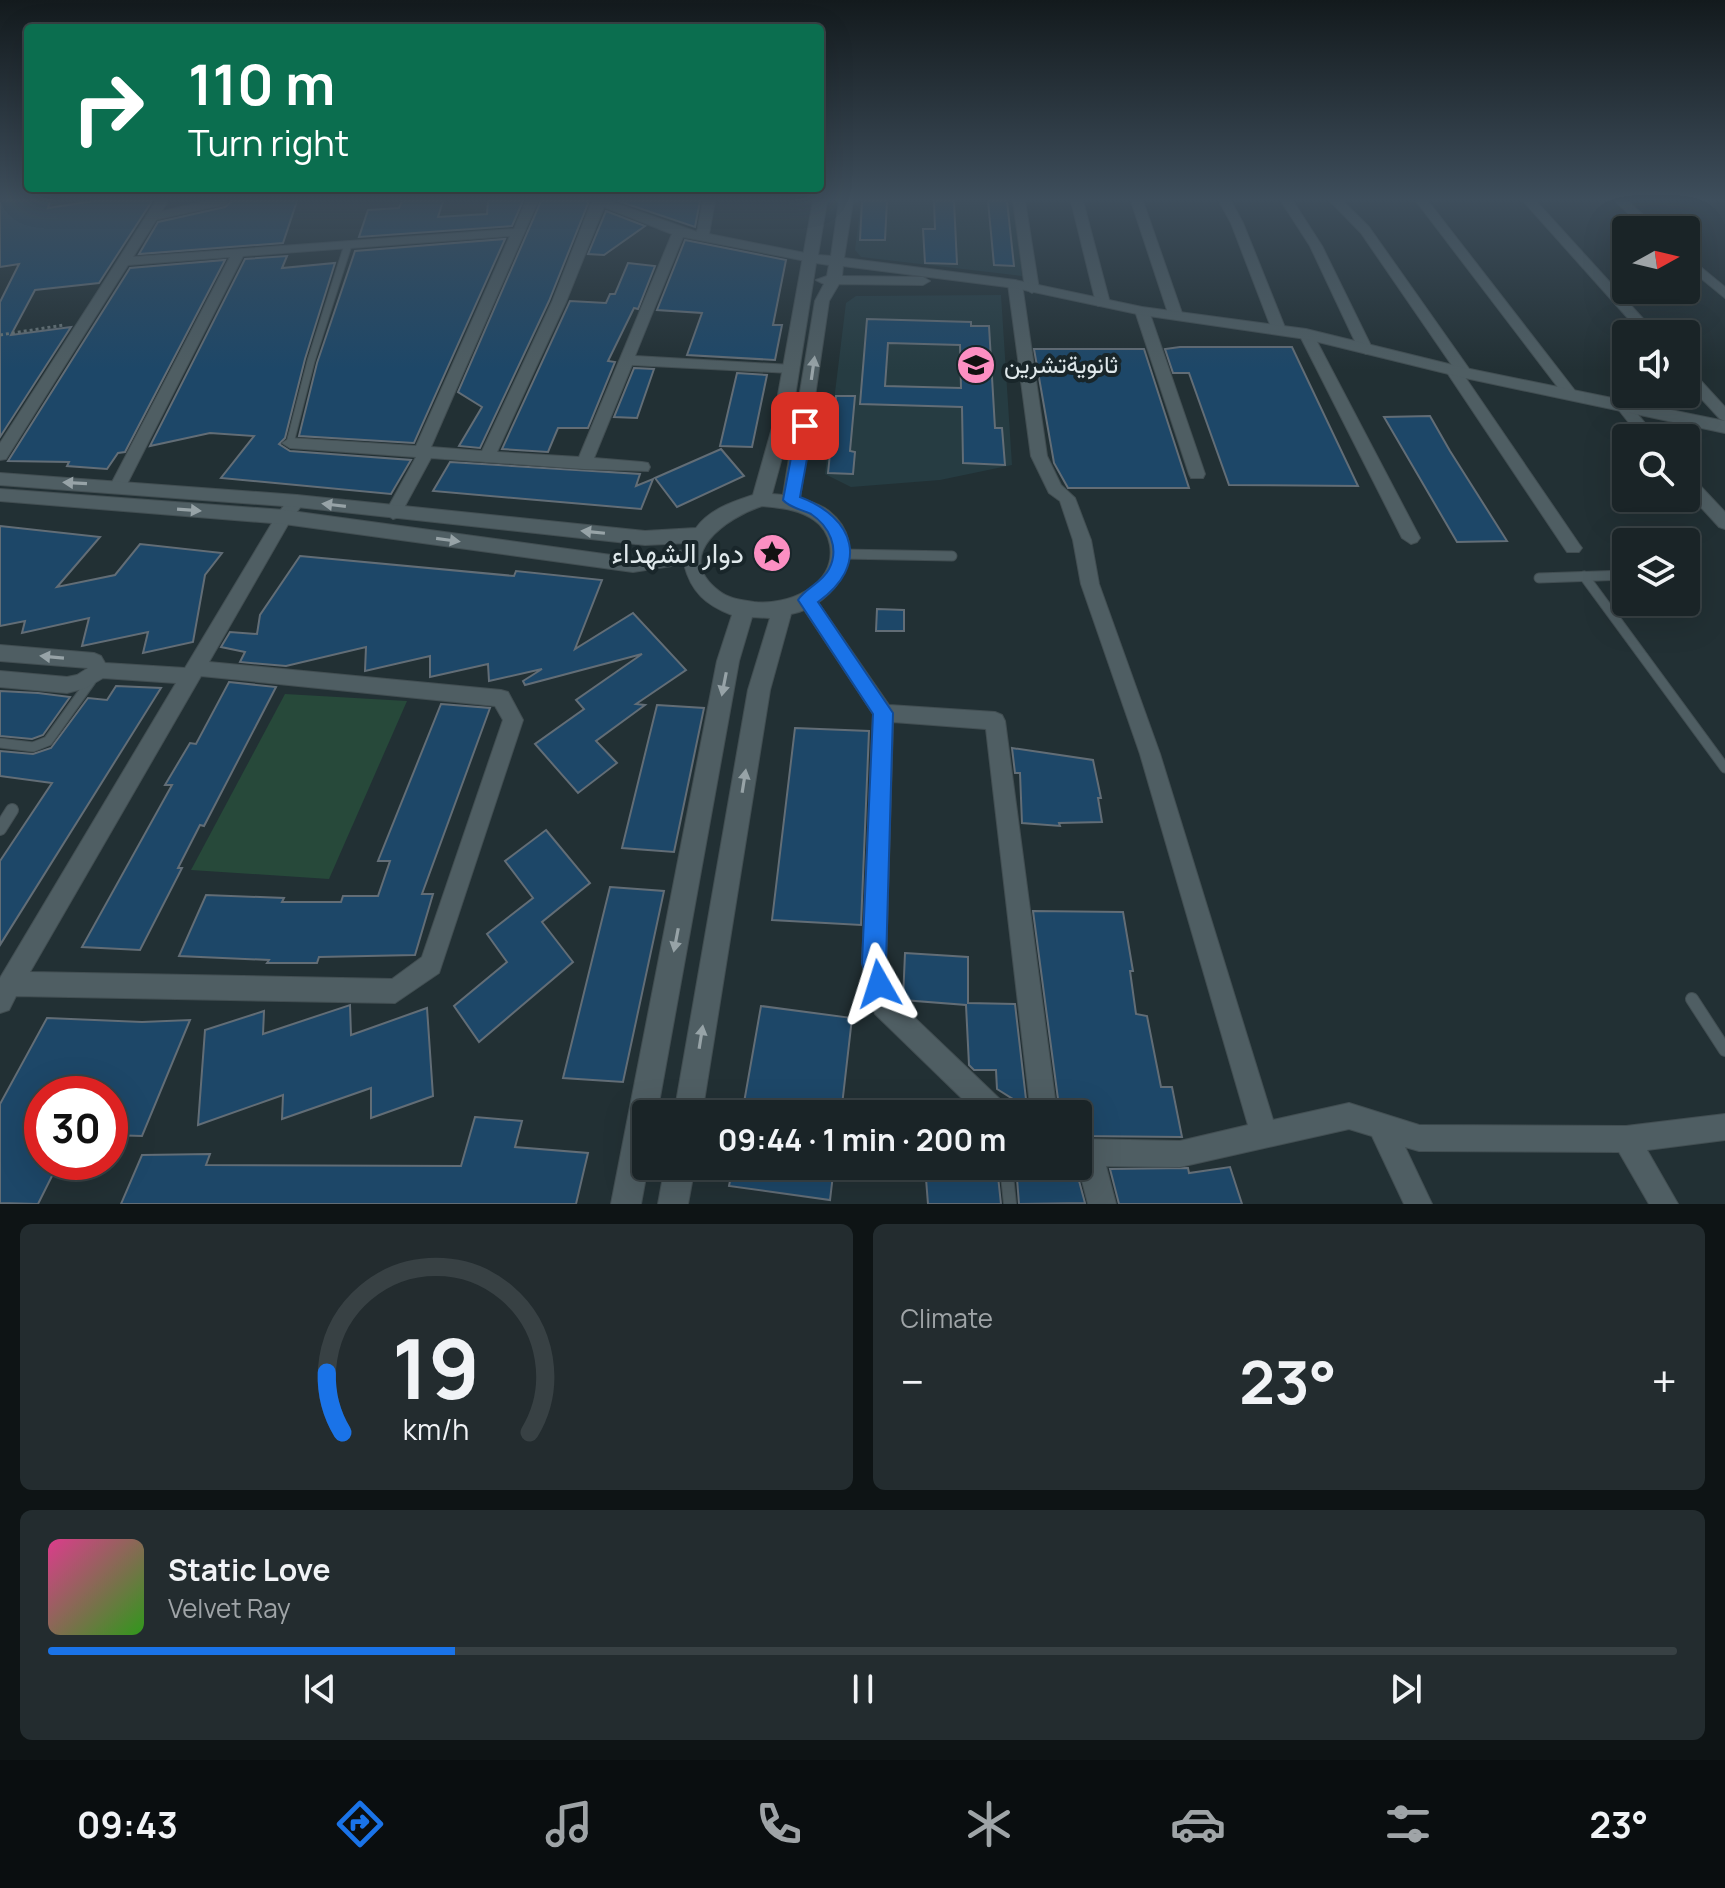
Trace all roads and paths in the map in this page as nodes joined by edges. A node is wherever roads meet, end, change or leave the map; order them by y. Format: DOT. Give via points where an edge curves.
graph roads {
  1 [pos="127,257"];
  2 [pos="187,257"];
  3 [pos="236,257"];
  4 [pos="344,257"];
  5 [pos="506,257"];
  6 [pos="579,257"];
  7 [pos="668,257"];
  8 [pos="807,257"];
  9 [pos="839,257"];
  10 [pos="1022,257"];
  11 [pos="1091,257"];
  12 [pos="1156,257"];
  13 [pos="1250,257"];
  14 [pos="1321,257"];
  15 [pos="1383,257"];
  16 [pos="1465,257"];
  17 [pos="1580,257"];
  18 [pos="811,258"];
  19 [pos="125,261"];
  20 [pos="839,261"];
  21 [pos="1700,272"];
  22 [pos="963,277"];
  23 [pos="808,280"];
  24 [pos="834,280"];
  25 [pos="1023,286"];
  26 [pos="1725,294"];
  27 [pos="1103,303"];
  28 [pos="1142,311"];
  29 [pos="1176,316"];
  30 [pos="1637,320"];
  31 [pos="86,322"];
  32 [pos="1279,330"];
  33 [pos="1306,334"];
  34 [pos="0,335"];
  35 [pos="1366,350"];
  36 [pos="625,360"];
  37 [pos="791,369"];
  38 [pos="1459,372"];
  39 [pos="1700,388"];
  40 [pos="1571,395"];
  41 [pos="1626,409"];
  42 [pos="1725,416"];
  43 [pos="1638,424"];
  44 [pos="1725,427"];
  45 [pos="290,443"];
  46 [pos="423,453"];
  47 [pos="0,455"];
  48 [pos="486,458"];
  49 [pos="584,464"];
  50 [pos="642,467"];
  51 [pos="1197,474"];
  52 [pos="0,479"];
  53 [pos="118,486"];
  54 [pos="0,495"];
  55 [pos="1700,496"];
  56 [pos="761,499"];
  57 [pos="791,500"];
  58 [pos="297,501"];
  59 [pos="393,513"];
  60 [pos="284,517"];
  61 [pos="1725,523"];
  62 [pos="698,535"];
  63 [pos="1411,538"];
  64 [pos="1573,548"];
  65 [pos="842,554"];
  66 [pos="692,556"];
  67 [pos="952,556"];
  68 [pos="1612,575"];
  69 [pos="1584,576"];
  70 [pos="1539,578"];
  71 [pos="795,604"];
  72 [pos="744,609"];
  73 [pos="0,653"];
  74 [pos="193,672"];
  75 [pos="96,674"];
  76 [pos="0,679"];
  77 [pos="883,713"];
  78 [pos="0,743"];
  79 [pos="1725,768"];
  80 [pos="12,810"];
  81 [pos="0,829"];
  82 [pos="7,980"];
  83 [pos="1692,999"];
  84 [pos="1725,1050"];
  85 [pos="690,1100"];
  86 [pos="981,1100"];
  87 [pos="1042,1100"];
  88 [pos="1381,1126"];
  89 [pos="1725,1127"];
  90 [pos="1265,1137"];
  91 [pos="1626,1139"];
  92 [pos="1092,1152"];
  93 [pos="1092,1177"];
  94 [pos="677,1180"];
  95 [pos="1007,1180"];
  96 [pos="626,1204"];
  97 [pos="673,1204"];
  98 [pos="1010,1204"];
  99 [pos="1102,1204"];
  100 [pos="1418,1204"];
  101 [pos="1664,1204"];
  1 -- 19 [label="street"];
  2 -- 19 [label="street"];
  3 -- 53 [label="street"];
  4 -- 45 [label="lane"];
  5 -- 46 [label="street"];
  6 -- 48 [label="street"];
  7 -- 36 [label="street"];
  8 -- 18 [label="street"];
  9 -- 20 [label="street"];
  10 -- 25 [label="street"];
  11 -- 27 [label="street"];
  12 -- 29 [label="street"];
  13 -- 32 [label="street"];
  14 -- 35 [label="street"];
  15 -- 38 [label="street"];
  16 -- 40 [label="street"];
  17 -- 30 [label="street"];
  18 -- 20 [label="street"];
  18 -- 23 [label="street"];
  19 -- 31 [label="street"];
  20 -- 22 [label="street"];
  20 -- 24 [label="street"];
  21 -- 26 [label="street"];
  22 -- 24 [label="street"];
  22 -- 25 [label="street"];
  23 -- 24 [label="street"];
  23 -- 37 [label="street"];
  57 -- 24 [label="street, one-way" via="822,301"];
  25 -- 27 [label="street"];
  25 -- 90 [label="street" via="1039,456 1055,489 1067,498 1082,540 1090,584 1150,754"];
  27 -- 28 [label="street"];
  28 -- 29 [label="street"];
  28 -- 51 [label="street"];
  29 -- 32 [label="street"];
  31 -- 34 [label="path"];
  31 -- 47 [label="street"];
  32 -- 33 [label="street"];
  33 -- 35 [label="street"];
  33 -- 63 [label="street"];
  35 -- 38 [label="street"];
  36 -- 37 [label="street"];
  36 -- 49 [label="street"];
  37 -- 56 [label="street" via="775,459"];
  38 -- 40 [label="street"];
  38 -- 64 [label="street"];
  39 -- 42 [label="street"];
  40 -- 41 [label="street"];
  41 -- 43 [label="street"];
  41 -- 44 [label="street"];
  45 -- 46 [label="street"];
  46 -- 48 [label="street"];
  46 -- 59 [label="street"];
  48 -- 49 [label="street"];
  49 -- 50 [label="street"];
  53 -- 52 [label="street, one-way"];
  53 -- 58 [label="street"];
  54 -- 60 [label="street, one-way"];
  55 -- 61 [label="street"];
  56 -- 57 [label="street"];
  56 -- 62 [label="street" via="724,510"];
  57 -- 65 [label="street" via="831,521"];
  59 -- 58 [label="street, one-way"];
  58 -- 60 [label="street"];
  62 -- 59 [label="street, one-way" via="645,538"];
  60 -- 66 [label="street, one-way" via="633,565"];
  60 -- 74 [label="street"];
  62 -- 66 [label="street"];
  65 -- 67 [label="lane"];
  65 -- 71 [label="street" via="825,588"];
  66 -- 72 [label="street" via="700,583"];
  68 -- 69 [label="lane"];
  69 -- 70 [label="lane"];
  69 -- 79 [label="lane"];
  71 -- 72 [label="street"];
  71 -- 77 [label="street"];
  85 -- 71 [label="street, one-way" via="759,690"];
  72 -- 96 [label="street, one-way" via="728,661"];
  75 -- 73 [label="street, one-way" via="94,661"];
  74 -- 75 [label="street"];
  74 -- 82 [label="street"];
  74 -- 82 [label="street" via="501,698 513,720 431,965 395,991"];
  75 -- 76 [label="street" via="76,685"];
  75 -- 78 [label="lane" via="48,741 33,747"];
  77 -- 86 [label="street" via="874,963 884,1005"];
  77 -- 87 [label="street" via="995,721"];
  80 -- 81 [label="lane"];
  83 -- 84 [label="lane"];
  88 -- 90 [label="street" via="1349,1116"];
  88 -- 91 [label="street" via="1419,1138"];
  88 -- 100 [label="street"];
  89 -- 91 [label="street"];
  90 -- 92 [label="street" via="1180,1154"];
  91 -- 101 [label="street"];
  93 -- 99 [label="street"];
  94 -- 97 [label="street"];
  95 -- 98 [label="lane"];
}
